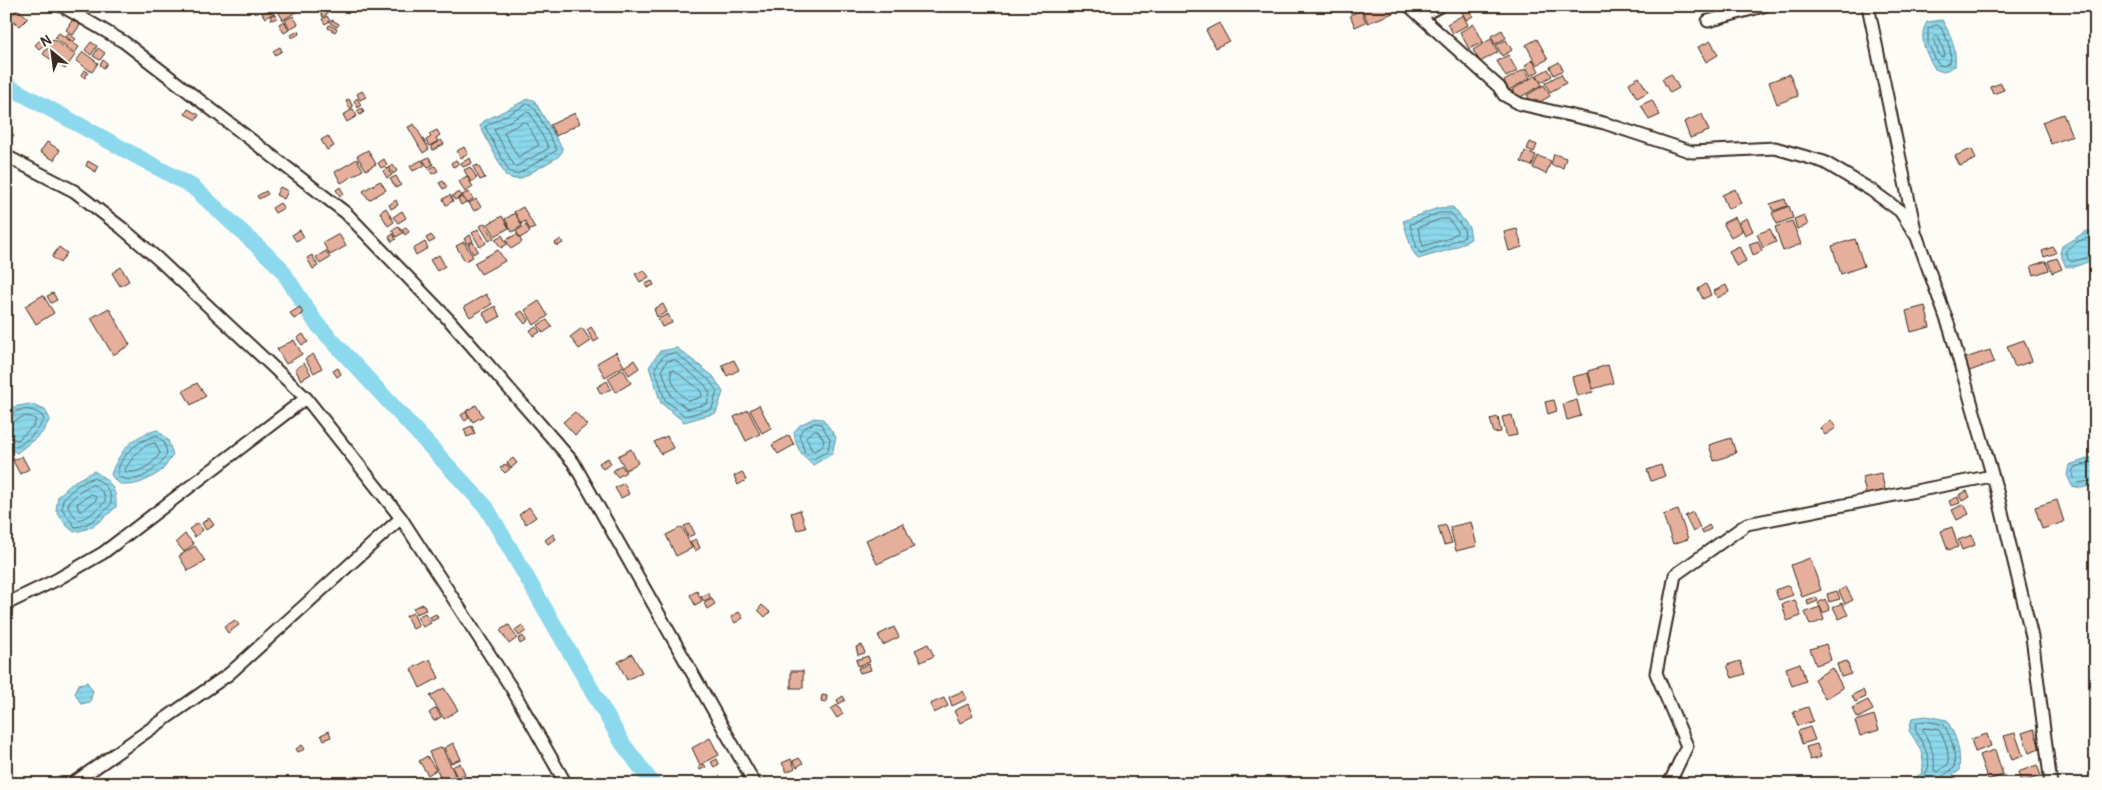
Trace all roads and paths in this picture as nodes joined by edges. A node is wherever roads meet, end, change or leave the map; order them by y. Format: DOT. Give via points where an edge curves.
graph roads {
  1 [pos="62,6"];
  2 [pos="1409,6"];
  3 [pos="1440,6"];
  4 [pos="1762,6"];
  5 [pos="1868,6"];
  6 [pos="1421,16"];
  7 [pos="1708,21"];
  8 [pos="6,156"];
  9 [pos="1917,237"];
  10 [pos="306,398"];
  11 [pos="1992,476"];
  12 [pos="402,518"];
  13 [pos="6,604"];
  14 [pos="72,784"];
  15 [pos="566,784"];
  16 [pos="755,784"];
  17 [pos="1669,784"];
  18 [pos="2051,784"];
  1 -- 16 [label="street" via="124,42 346,212 450,321 573,462"];
  2 -- 6 [label="street"];
  3 -- 6 [label="street"];
  4 -- 7 [label="street"];
  5 -- 9 [label="street"];
  6 -- 9 [label="street" via="1504,95 1520,104 1604,124 1692,152 1775,148 1824,162 1900,212"];
  8 -- 10 [label="street" via="74,191 122,228"];
  9 -- 11 [label="street" via="1950,329"];
  10 -- 12 [label="street"];
  10 -- 13 [label="street" via="103,552"];
  11 -- 17 [label="street" via="1747,524 1675,575 1656,673 1687,746"];
  11 -- 18 [label="street" via="2032,637"];
  12 -- 14 [label="street" via="229,674"];
  12 -- 15 [label="street" via="512,689"];
}
